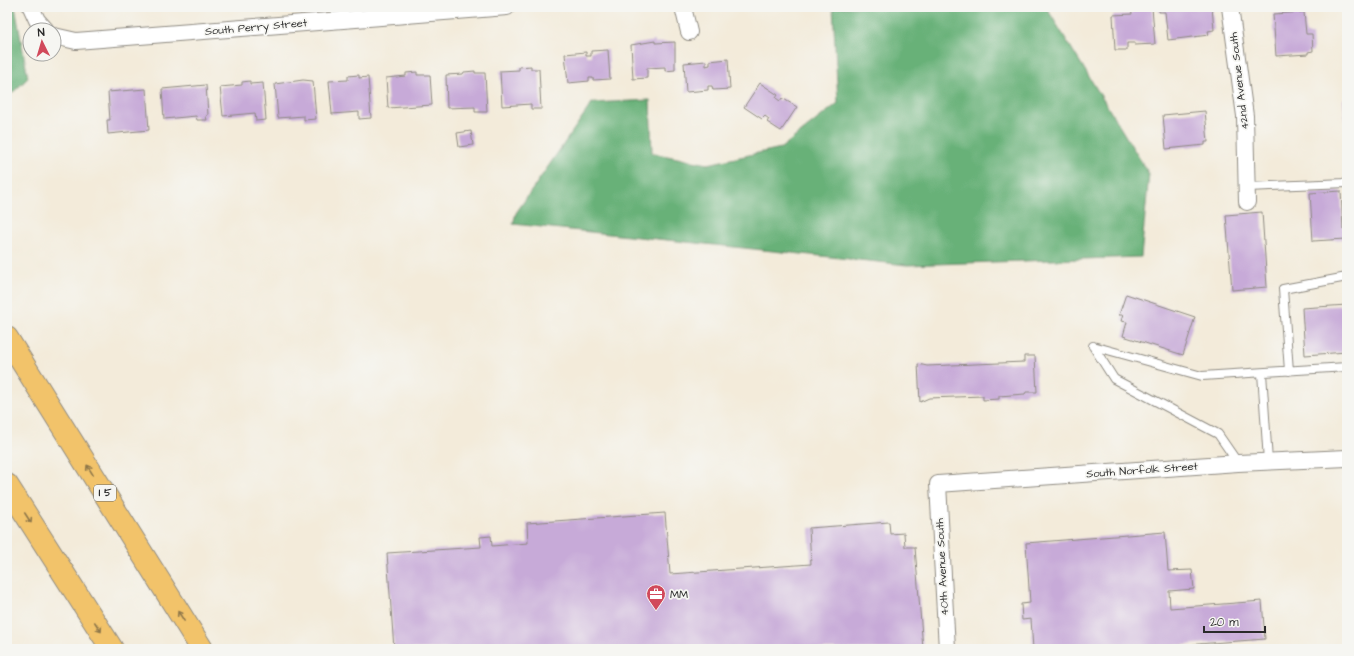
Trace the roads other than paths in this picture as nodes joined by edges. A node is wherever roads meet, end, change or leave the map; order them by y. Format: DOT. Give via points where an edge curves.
graph roads {
  1 [pos="31,7"];
  2 [pos="507,7"];
  3 [pos="683,7"];
  4 [pos="1230,7"];
  5 [pos="39,22"];
  6 [pos="689,32"];
  7 [pos="62,38"];
  8 [pos="1347,183"];
  9 [pos="1247,195"];
  10 [pos="1347,277"];
  11 [pos="7,338"];
  12 [pos="1347,367"];
  13 [pos="1289,371"];
  14 [pos="1262,373"];
  15 [pos="1347,458"];
  16 [pos="1268,461"];
  17 [pos="1238,463"];
  18 [pos="938,484"];
  19 [pos="7,485"];
  20 [pos="112,649"];
  21 [pos="202,649"];
  22 [pos="947,649"];
  1 -- 5 [label="street"];
  2 -- 7 [label="street, South Perry Street" via="76,41"];
  3 -- 6 [label="street"];
  4 -- 9 [label="street, 42nd Avenue South" via="1245,116"];
  8 -- 9 [label="lane"];
  10 -- 13 [label="lane" via="1283,289"];
  21 -- 11 [label="highway, I 5, one-way"];
  12 -- 13 [label="lane"];
  13 -- 14 [label="lane"];
  14 -- 16 [label="lane"];
  14 -- 17 [label="lane" via="1202,376 1093,346 1114,379 1218,434"];
  15 -- 16 [label="street, South Norfolk Street"];
  16 -- 17 [label="street, South Norfolk Street"];
  17 -- 18 [label="street, South Norfolk Street"];
  18 -- 22 [label="street, 40th Avenue South"];
  19 -- 20 [label="highway, one-way"];
}
